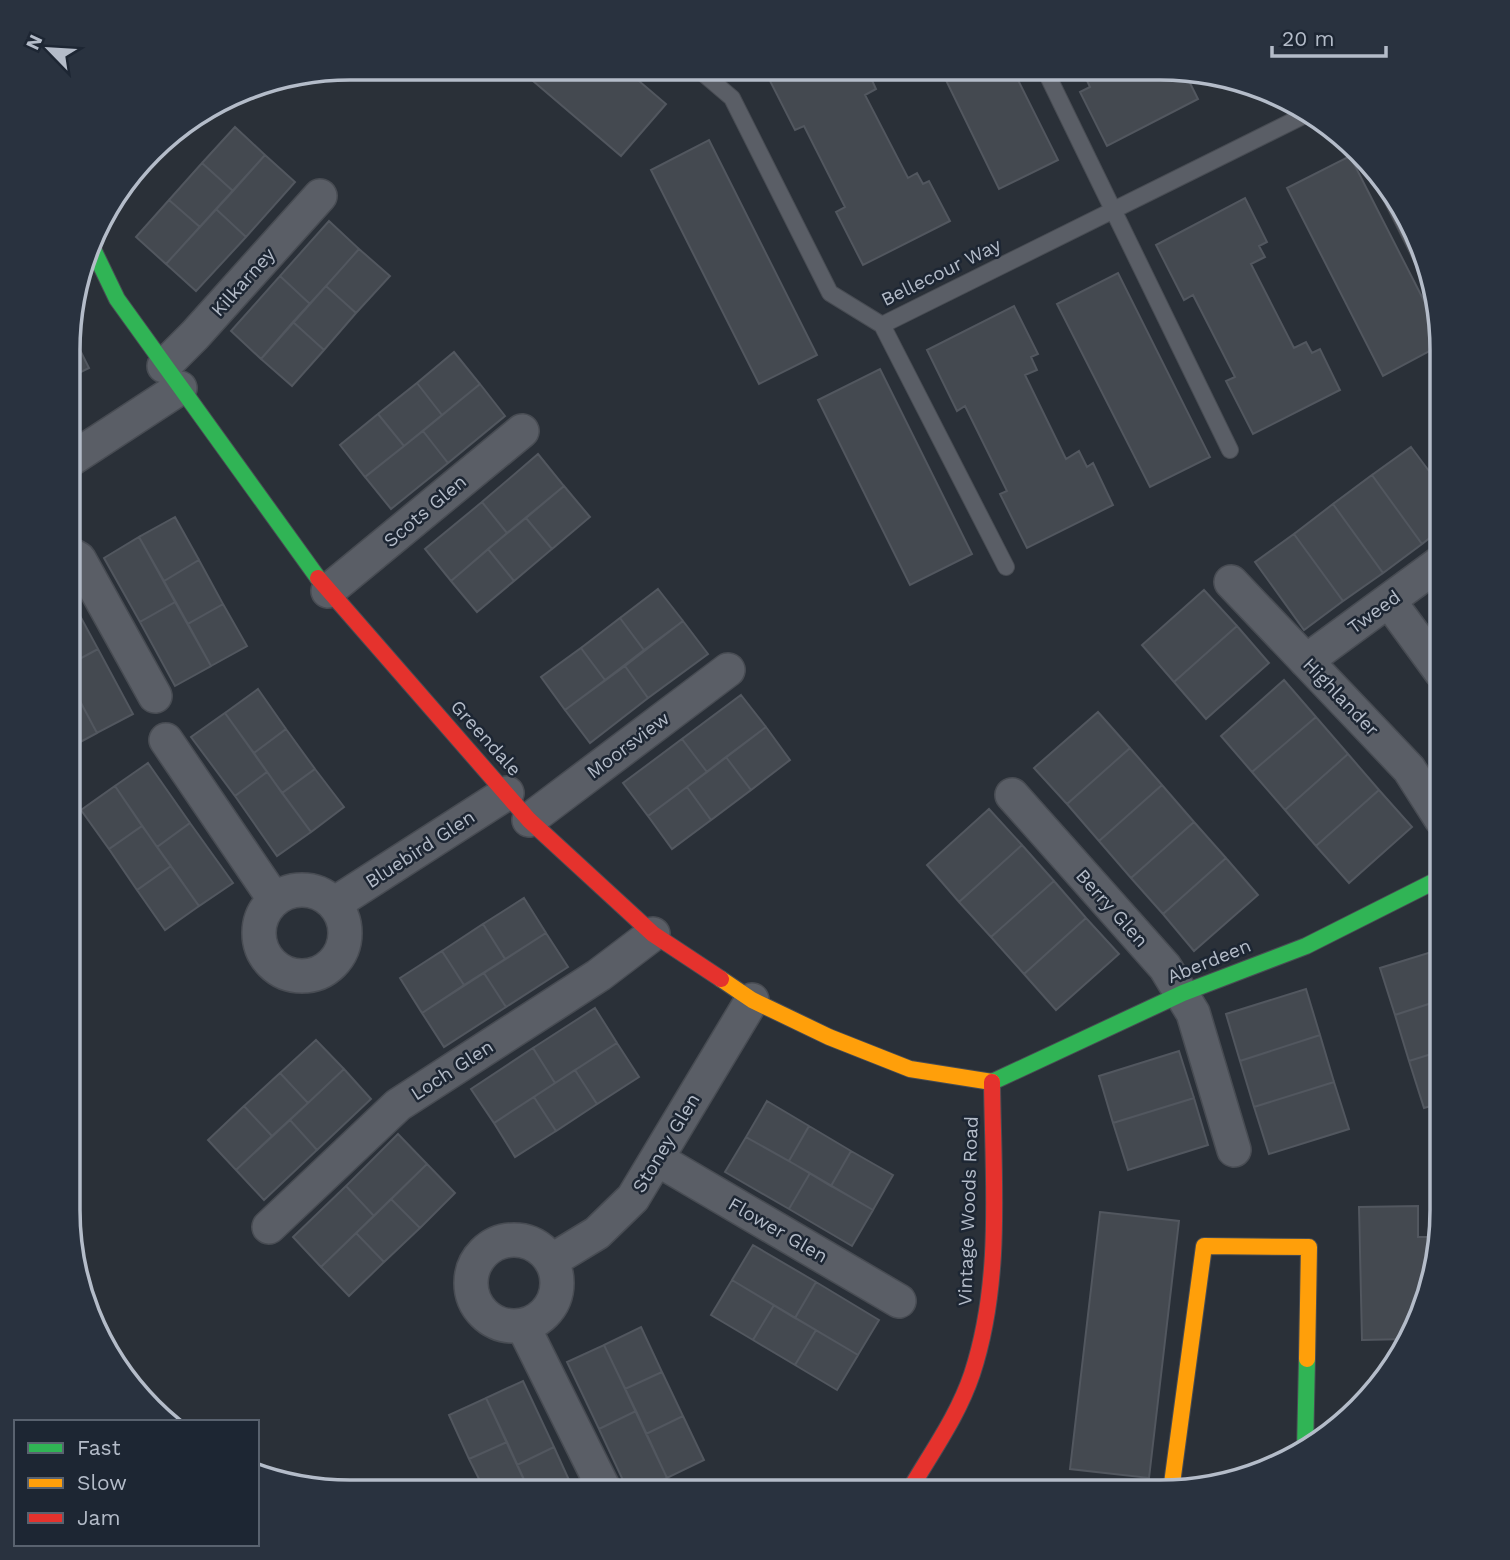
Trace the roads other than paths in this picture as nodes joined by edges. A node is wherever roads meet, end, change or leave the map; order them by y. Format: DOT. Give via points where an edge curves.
graph roads {
  1 [pos="711,80"];
  2 [pos="1050,80"];
  3 [pos="1298,119"];
  4 [pos="320,196"];
  5 [pos="1115,209"];
  6 [pos="97,258"];
  7 [pos="882,324"];
  8 [pos="172,377"];
  9 [pos="522,431"];
  10 [pos="1230,450"];
  11 [pos="80,452"];
  12 [pos="80,561"];
  13 [pos="1006,567"];
  14 [pos="1430,570"];
  15 [pos="1231,582"];
  16 [pos="328,592"];
  17 [pos="1389,601"];
  18 [pos="1430,657"];
  19 [pos="1306,661"];
  20 [pos="728,670"];
  21 [pos="155,696"];
  22 [pos="166,740"];
  23 [pos="507,793"];
  24 [pos="1012,795"];
  25 [pos="1430,802"];
  26 [pos="529,820"];
  27 [pos="1430,883"];
  28 [pos="274,899"];
  29 [pos="334,904"];
  30 [pos="653,934"];
  31 [pos="1183,993"];
  32 [pos="752,1000"];
  33 [pos="992,1082"];
  34 [pos="1234,1150"];
  35 [pos="657,1159"];
  36 [pos="269,1227"];
  37 [pos="551,1261"];
  38 [pos="899,1301"];
  39 [pos="523,1326"];
  40 [pos="1305,1437"];
  41 [pos="1173,1479"];
  42 [pos="600,1480"];
  43 [pos="915,1480"];
  1 -- 7 [label="lane, Bellecour Way" via="732,98 830,293"];
  2 -- 5 [label="lane"];
  3 -- 5 [label="lane, Bellecour Way"];
  4 -- 8 [label="street, Kilkarney" via="195,335"];
  5 -- 7 [label="lane, Bellecour Way"];
  5 -- 10 [label="lane"];
  6 -- 8 [label="street, Greendale" via="117,299"];
  7 -- 13 [label="lane"];
  8 -- 11 [label="street, Kilkarney"];
  8 -- 16 [label="street, Greendale"];
  9 -- 16 [label="street, Scots Glen"];
  12 -- 21 [label="street"];
  14 -- 17 [label="street, Tweed"];
  15 -- 19 [label="street, Highlander"];
  16 -- 23 [label="street, Greendale"];
  17 -- 18 [label="street"];
  17 -- 19 [label="street, Tweed"];
  19 -- 25 [label="street, Highlander" via="1409,769"];
  20 -- 26 [label="street, Moorsview"];
  22 -- 28 [label="street"];
  23 -- 26 [label="street, Greendale"];
  23 -- 29 [label="street, Bluebird Glen"];
  24 -- 31 [label="street, Berry Glen"];
  26 -- 30 [label="street, Greendale"];
  27 -- 31 [label="street, Aberdeen" via="1306,946"];
  28 -- 29 [label="street" via="308,890"];
  28 -- 29 [label="street" via="260,919 261,949 269,962 295,976 324,970 343,947 342,917"];
  30 -- 32 [label="street, Greendale"];
  30 -- 36 [label="street, Loch Glen" via="599,975 398,1105"];
  31 -- 33 [label="street, Aberdeen"];
  31 -- 34 [label="street, Berry Glen"];
  32 -- 33 [label="street, Greendale" via="910,1069"];
  32 -- 35 [label="street, Stoney Glen"];
  33 -- 43 [label="street, Vintage Woods Road" via="992,1250 985,1331 971,1377"];
  35 -- 37 [label="street, Stoney Glen" via="633,1198 597,1233"];
  35 -- 38 [label="street, Flower Glen"];
  37 -- 39 [label="street" via="558,1282 555,1297 548,1310"];
  37 -- 39 [label="street" via="535,1245 506,1240 491,1246 473,1269 470,1284 481,1312 500,1324"];
  39 -- 42 [label="street"];
  40 -- 41 [label="street" via="1309,1247 1204,1246"];
}
